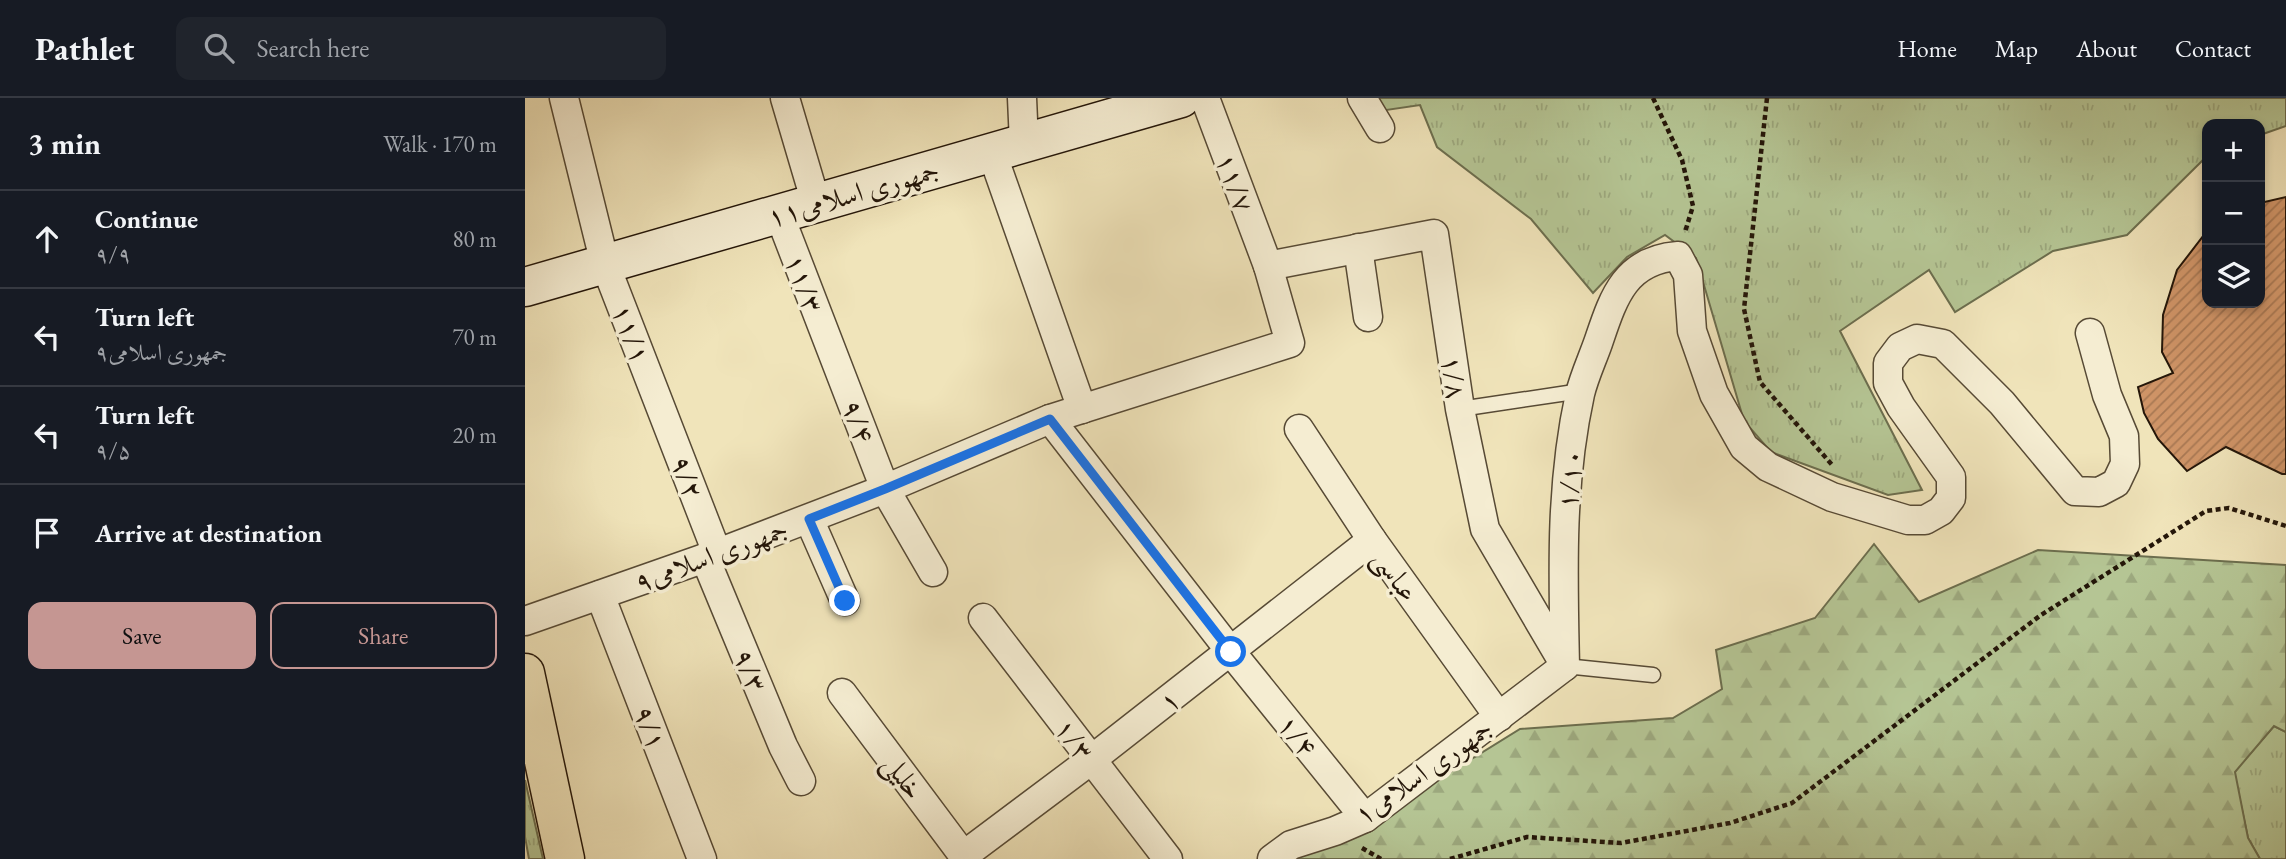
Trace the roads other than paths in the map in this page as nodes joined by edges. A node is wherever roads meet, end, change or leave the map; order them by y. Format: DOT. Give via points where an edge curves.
graph roads {
  1 [pos="564,98"];
  2 [pos="785,98"];
  3 [pos="1022,98"];
  4 [pos="1181,98"];
  5 [pos="1205,98"];
  6 [pos="1362,98"];
  7 [pos="1131,105"];
  8 [pos="1380,128"];
  9 [pos="1008,148"];
  10 [pos="816,203"];
  11 [pos="779,214"];
  12 [pos="1358,248"];
  13 [pos="605,264"];
  14 [pos="1268,266"];
  15 [pos="525,287"];
  16 [pos="1368,317"];
  17 [pos="2089,332"];
  18 [pos="1290,343"];
  19 [pos="832,352"];
  20 [pos="1581,391"];
  21 [pos="658,402"];
  22 [pos="1082,409"];
  23 [pos="1460,409"];
  24 [pos="1050,419"];
  25 [pos="1299,429"];
  26 [pos="885,489"];
  27 [pos="809,519"];
  28 [pos="1372,540"];
  29 [pos="711,556"];
  30 [pos="933,572"];
  31 [pos="600,595"];
  32 [pos="845,601"];
  33 [pos="983,618"];
  34 [pos="525,621"];
  35 [pos="1231,652"];
  36 [pos="1566,666"];
  37 [pos="525,673"];
  38 [pos="1653,675"];
  39 [pos="842,693"];
  40 [pos="1499,717"];
  41 [pos="1091,761"];
  42 [pos="801,780"];
  43 [pos="1365,818"];
  44 [pos="965,857"];
  45 [pos="565,859"];
  46 [pos="702,859"];
  47 [pos="1168,859"];
  48 [pos="1272,859"];
  1 -- 13 [label="street, ۱۱/۱"];
  2 -- 10 [label="street"];
  3 -- 9 [label="street"];
  4 -- 7 [label="street, جمهوری اسلامی۱۱"];
  5 -- 14 [label="street, ۱۱/۷"];
  6 -- 8 [label="street"];
  7 -- 9 [label="street, جمهوری اسلامی۱۱"];
  9 -- 10 [label="street, جمهوری اسلامی۱۱"];
  9 -- 22 [label="street" via="1037,281"];
  10 -- 11 [label="street, جمهوری اسلامی۱۱"];
  11 -- 13 [label="street, جمهوری اسلامی۱۱"];
  11 -- 19 [label="street, ۱۱/۳"];
  12 -- 14 [label="street, ۱/۸"];
  12 -- 16 [label="street"];
  12 -- 23 [label="street, ۱/۸" via="1434,234"];
  13 -- 15 [label="street, جمهوری اسلامی۱۱"];
  13 -- 21 [label="street, ۱۱/۱"];
  14 -- 18 [label="street, ۱۱/۷"];
  17 -- 20 [label="street, ۱/۱۰" via="2124,436 2125,464 2116,483 2099,492 2075,491 2002,403 1943,344 1917,339 1900,347 1888,363 1888,383 1951,477 1951,498 1925,520 1908,520 1832,497 1768,467 1744,447 1714,394 1696,344 1688,275 1678,256 1658,257 1635,271 1614,298"];
  18 -- 22 [label="street, جمهوری اسلامی۹"];
  19 -- 26 [label="street, ۹/۴"];
  20 -- 23 [label="lane"];
  20 -- 36 [label="street, ۱/۱۰" via="1566,475 1562,561"];
  21 -- 29 [label="street, ۹/۲"];
  22 -- 24 [label="street, جمهوری اسلامی۹"];
  23 -- 36 [label="street, ۱/۸" via="1485,529"];
  24 -- 26 [label="street, جمهوری اسلامی۹"];
  24 -- 35 [label="street, ۱/۴"];
  25 -- 28 [label="street, عباسی"];
  26 -- 27 [label="street, جمهوری اسلامی۹"];
  26 -- 30 [label="street, ۹/۴"];
  27 -- 29 [label="street, جمهوری اسلامی۹"];
  27 -- 32 [label="street"];
  28 -- 35 [label="street, ۱"];
  28 -- 40 [label="street, عباسی"];
  29 -- 31 [label="street, جمهوری اسلامی۹"];
  29 -- 42 [label="street, ۹/۳" via="783,746"];
  31 -- 34 [label="street, جمهوری اسلامی۹"];
  31 -- 46 [label="street, ۹/۱"];
  33 -- 41 [label="street, ۱/۳"];
  35 -- 41 [label="street, ۱"];
  35 -- 43 [label="street, ۱/۴"];
  36 -- 38 [label="lane"];
  36 -- 40 [label="street, جمهوری اسلامی۱"];
  37 -- 45 [label="main road"];
  39 -- 44 [label="street, خلیلی"];
  40 -- 43 [label="street, جمهوری اسلامی۱"];
  41 -- 44 [label="street, ۱"];
  41 -- 47 [label="street, ۱/۳"];
  43 -- 48 [label="street, جمهوری اسلامی۱" via="1291,845"];
}
